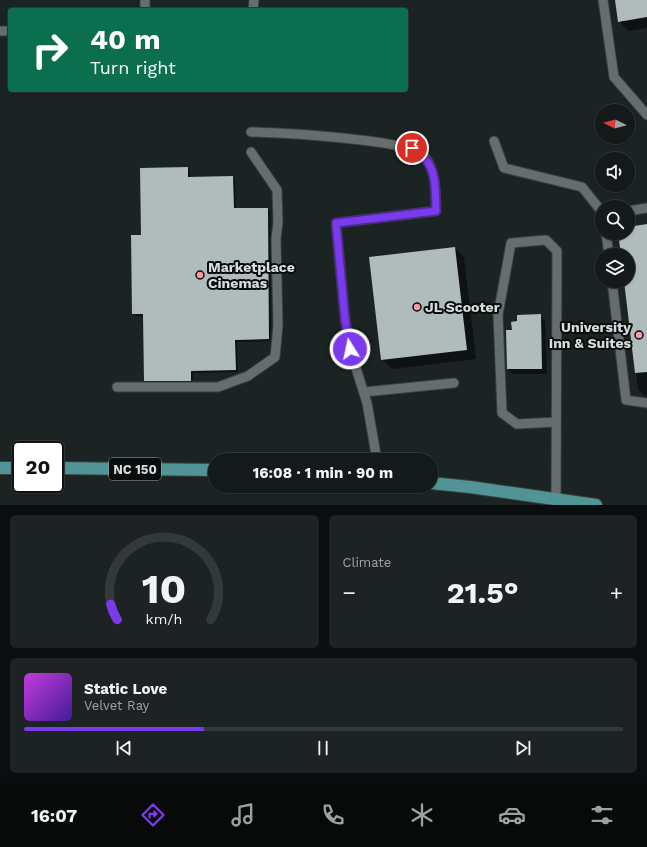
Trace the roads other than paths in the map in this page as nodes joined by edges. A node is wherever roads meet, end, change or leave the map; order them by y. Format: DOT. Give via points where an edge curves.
graph roads {
  1 [pos="603,0"];
  2 [pos="647,115"];
  3 [pos="251,132"];
  4 [pos="494,141"];
  5 [pos="251,152"];
  6 [pos="595,203"];
  7 [pos="647,208"];
  8 [pos="635,210"];
  9 [pos="613,288"];
  10 [pos="454,383"];
  11 [pos="117,387"];
  12 [pos="364,392"];
  13 [pos="647,403"];
  14 [pos="556,422"];
  15 [pos="376,453"];
  16 [pos="0,468"];
  17 [pos="12,468"];
  18 [pos="64,468"];
  19 [pos="208,470"];
  20 [pos="438,484"];
  21 [pos="556,499"];
  22 [pos="596,505"];
  1 -- 2 [label="lane" via="614,78"];
  3 -- 12 [label="lane" via="412,148 424,155 434,174 436,211 336,223 345,319 350,349"];
  4 -- 6 [label="lane" via="504,168 582,187"];
  5 -- 11 [label="lane" via="277,190 278,325 275,357 248,376 218,387"];
  7 -- 8 [label="lane"];
  9 -- 13 [label="lane" via="626,400"];
  10 -- 12 [label="lane"];
  12 -- 15 [label="lane"];
  14 -- 14 [label="lane" via="557,251 546,240 511,243 498,315 502,413 517,424"];
  14 -- 21 [label="lane"];
  16 -- 17 [label="main road"];
  18 -- 19 [label="main road, NC 150"];
  20 -- 21 [label="main road"];
  21 -- 22 [label="main road"];
}
